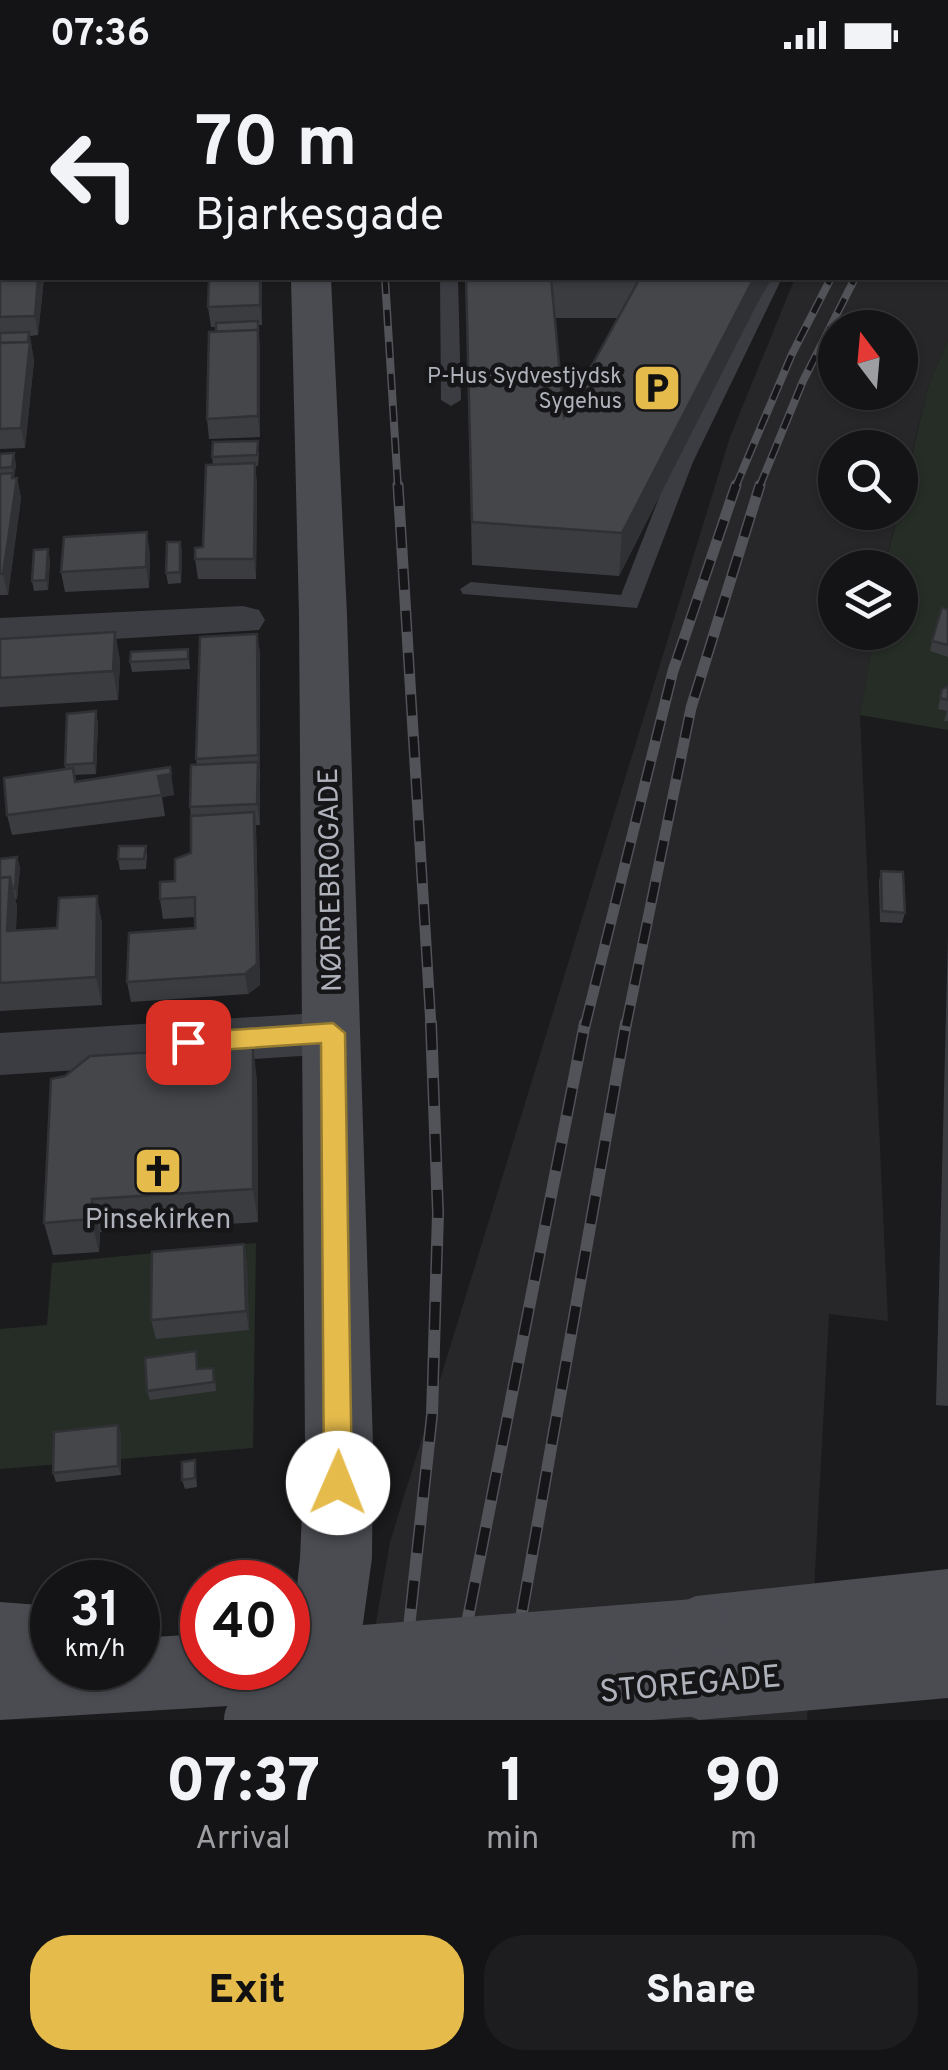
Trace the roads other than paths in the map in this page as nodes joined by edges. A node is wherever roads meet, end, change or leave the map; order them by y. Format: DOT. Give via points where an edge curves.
graph roads {
  1 [pos="312,280"];
  2 [pos="449,280"];
  3 [pos="772,280"];
  4 [pos="452,400"];
  5 [pos="470,589"];
  6 [pos="242,620"];
  7 [pos="0,632"];
  8 [pos="333,1033"];
  9 [pos="0,1054"];
  10 [pos="948,1604"];
  11 [pos="0,1638"];
  12 [pos="30,1640"];
  13 [pos="697,1657"];
  14 [pos="948,1661"];
  15 [pos="310,1664"];
  16 [pos="180,1672"];
  17 [pos="0,1685"];
  18 [pos="255,1720"];
  19 [pos="312,1720"];
  1 -- 8 [label="street, NØRREBROGADE"];
  2 -- 4 [label="lane"];
  3 -- 5 [label="lane" via="683,462 628,602"];
  6 -- 7 [label="street"];
  8 -- 9 [label="street"];
  8 -- 19 [label="street, NØRREBROGADE" via="338,1502"];
  10 -- 13 [label="street, STOREGADE"];
  11 -- 12 [label="street"];
  13 -- 14 [label="street, STOREGADE"];
  13 -- 15 [label="street, STOREGADE, bridge"];
  13 -- 18 [label="street, STOREGADE, bridge"];
  16 -- 17 [label="street"];
}
